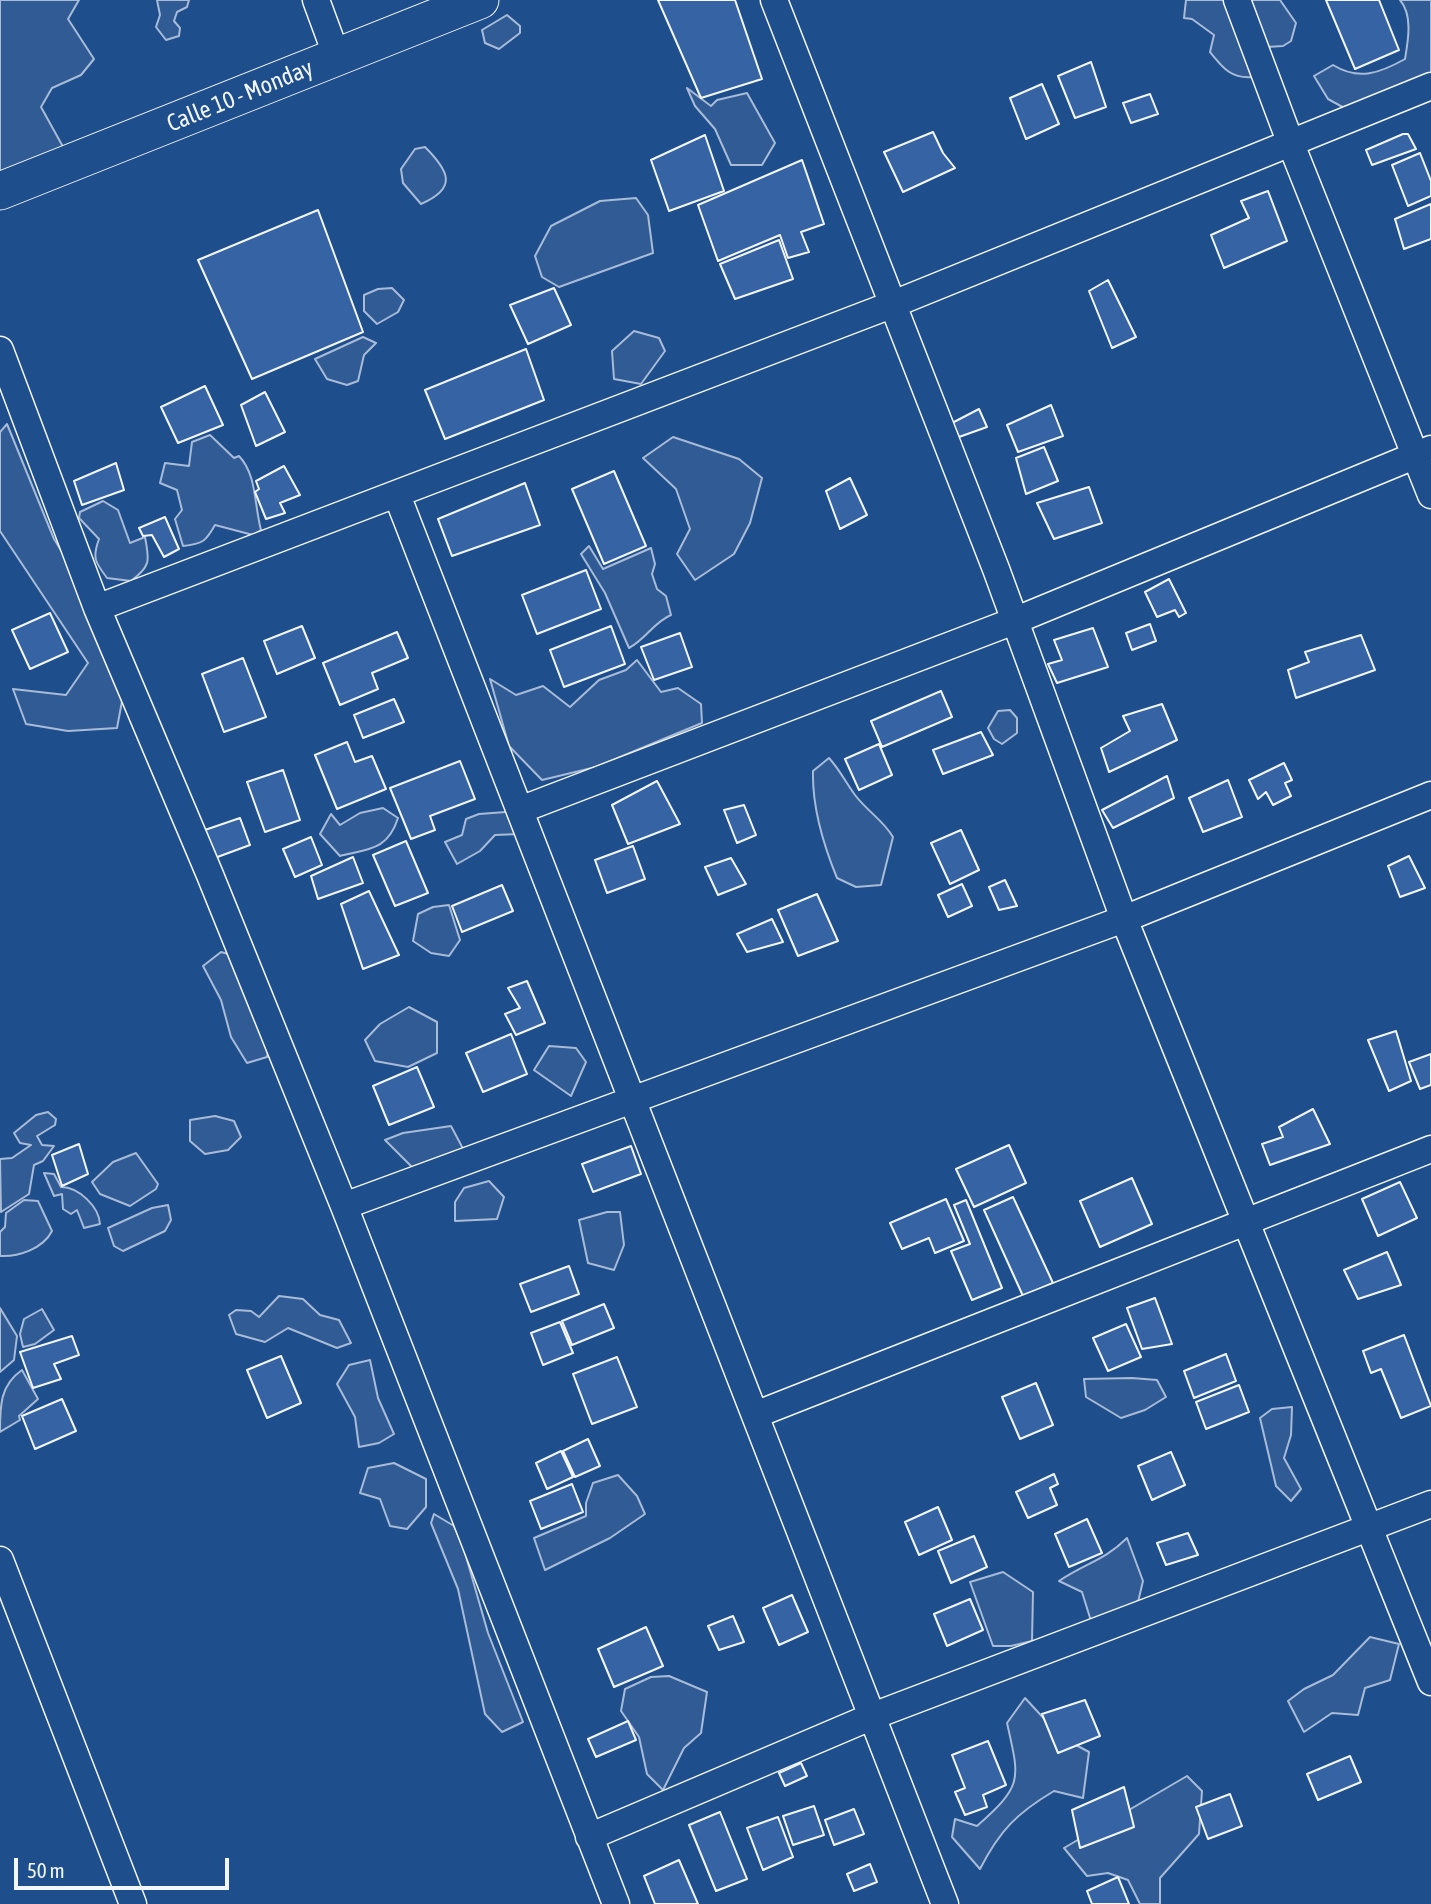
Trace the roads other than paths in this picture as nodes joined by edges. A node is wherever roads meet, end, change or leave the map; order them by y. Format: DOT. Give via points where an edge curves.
graph roads {
  1 [pos="316,0"];
  2 [pos="480,0"];
  3 [pos="774,0"];
  4 [pos="1237,0"];
  5 [pos="337,57"];
  6 [pos="1431,86"];
  7 [pos="1291,144"];
  8 [pos="0,191"];
  9 [pos="891,305"];
  10 [pos="0,350"];
  11 [pos="1423,452"];
  12 [pos="397,495"];
  13 [pos="1431,495"];
  14 [pos="97,608"];
  15 [pos="1014,621"];
  16 [pos="1431,795"];
  17 [pos="520,810"];
  18 [pos="1124,919"];
  19 [pos="632,1098"];
  20 [pos="1431,1149"];
  21 [pos="344,1206"];
  22 [pos="1245,1223"];
  23 [pos="755,1415"];
  24 [pos="1431,1504"];
  25 [pos="1370,1530"];
  26 [pos="0,1560"];
  27 [pos="1431,1682"];
  28 [pos="873,1716"];
  29 [pos="589,1837"];
  30 [pos="133,1904"];
  31 [pos="616,1904"];
  32 [pos="945,1904"];
  1 -- 5 [label="street"];
  2 -- 5 [label="street, Calle 10 - Monday"];
  3 -- 9 [label="street"];
  4 -- 7 [label="street"];
  5 -- 8 [label="street, Calle 10 - Monday"];
  6 -- 7 [label="street"];
  7 -- 9 [label="street"];
  7 -- 11 [label="street"];
  9 -- 12 [label="street"];
  9 -- 15 [label="street"];
  10 -- 14 [label="street"];
  11 -- 13 [label="street"];
  11 -- 15 [label="street"];
  12 -- 14 [label="street"];
  12 -- 17 [label="street"];
  14 -- 21 [label="street"];
  15 -- 17 [label="street"];
  15 -- 18 [label="street"];
  16 -- 18 [label="street"];
  17 -- 19 [label="street"];
  18 -- 19 [label="street"];
  18 -- 22 [label="street"];
  19 -- 21 [label="street"];
  19 -- 23 [label="street"];
  20 -- 22 [label="street"];
  21 -- 29 [label="street"];
  22 -- 23 [label="street"];
  22 -- 25 [label="street"];
  23 -- 28 [label="street"];
  24 -- 25 [label="street"];
  25 -- 27 [label="street"];
  25 -- 28 [label="street"];
  26 -- 30 [label="street"];
  28 -- 29 [label="street"];
  28 -- 32 [label="street"];
  29 -- 31 [label="street"];
}
